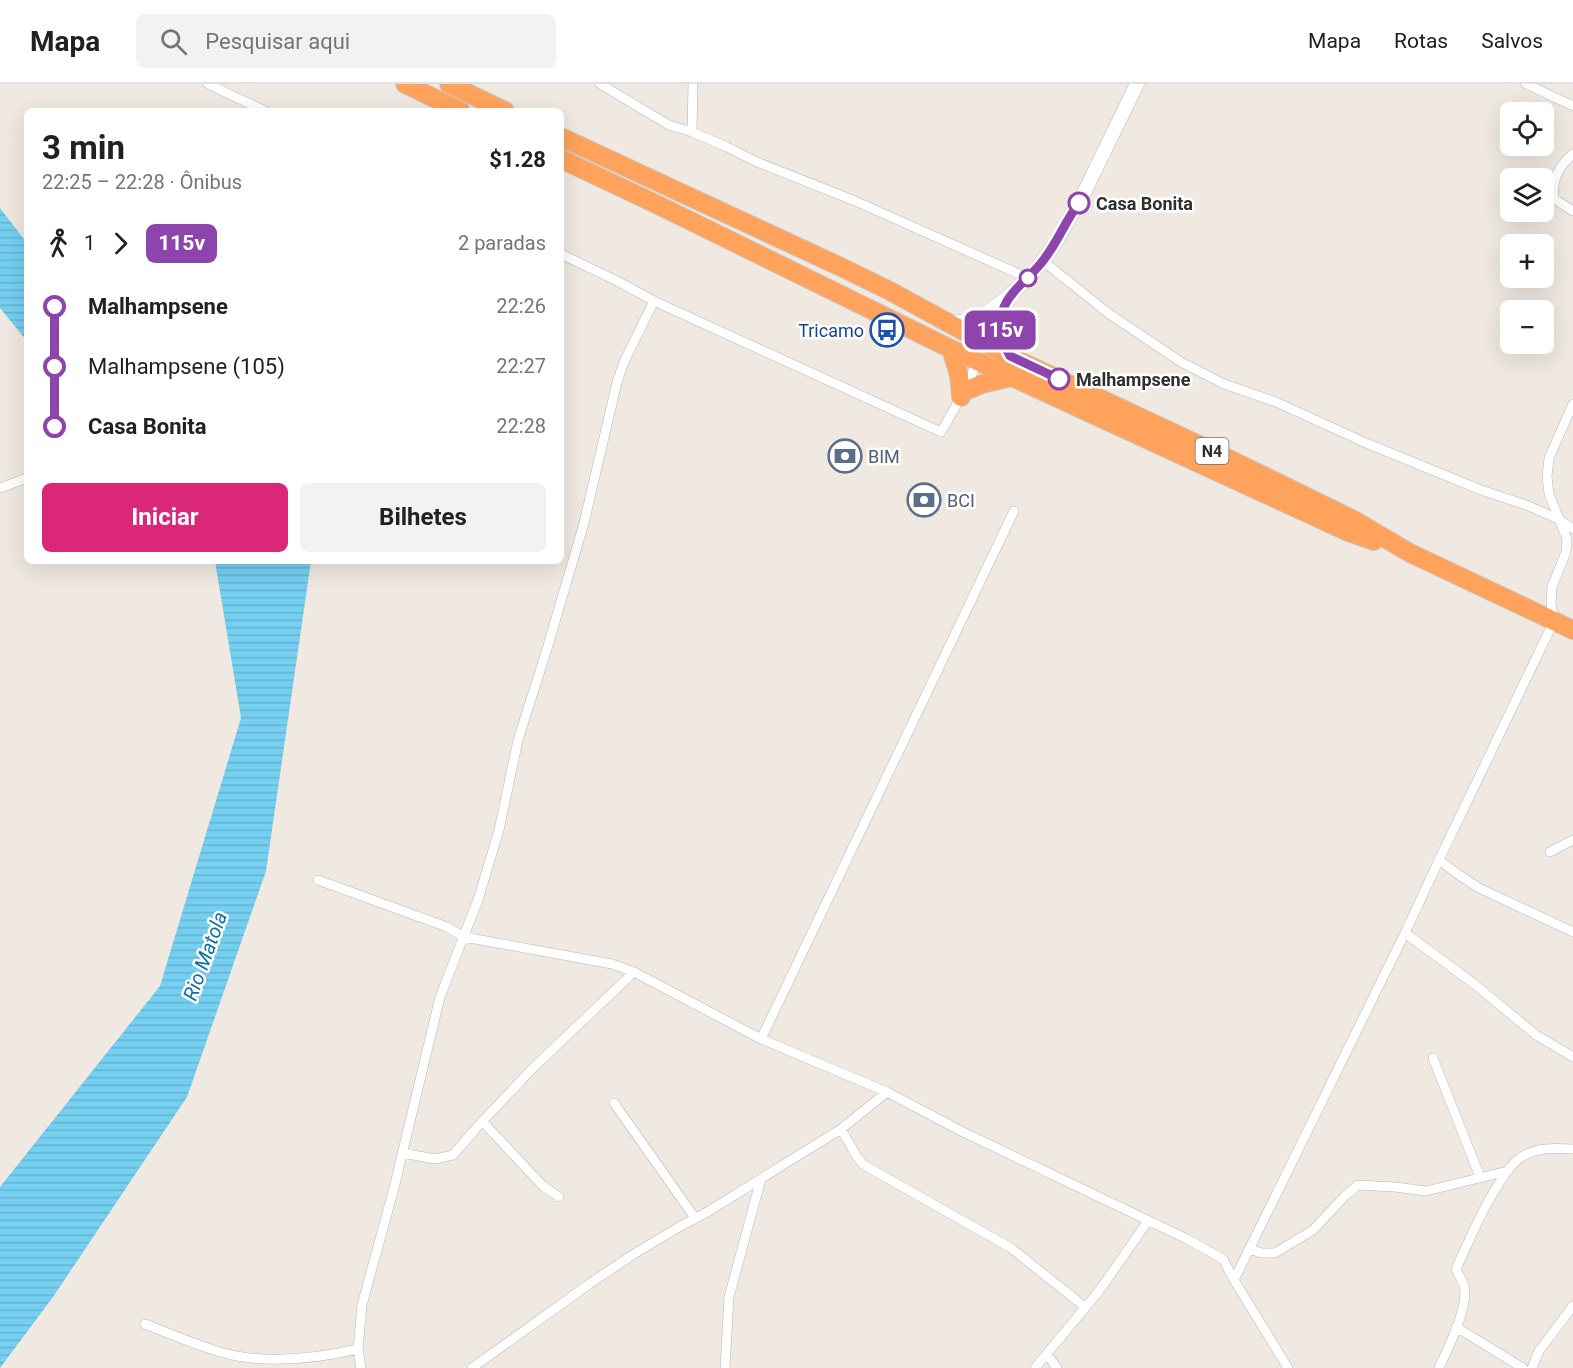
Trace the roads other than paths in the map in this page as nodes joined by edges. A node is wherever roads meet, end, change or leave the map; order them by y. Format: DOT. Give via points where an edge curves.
graph roads {
  1 [pos="208,84"];
  2 [pos="405,84"];
  3 [pos="449,84"];
  4 [pos="600,84"];
  5 [pos="693,84"];
  6 [pos="1137,84"];
  7 [pos="1526,84"];
  8 [pos="1573,106"];
  9 [pos="260,108"];
  10 [pos="455,108"];
  11 [pos="499,108"];
  12 [pos="692,132"];
  13 [pos="564,138"];
  14 [pos="1573,154"];
  15 [pos="564,160"];
  16 [pos="1573,211"];
  17 [pos="564,256"];
  18 [pos="1043,261"];
  19 [pos="1028,278"];
  20 [pos="1009,296"];
  21 [pos="654,301"];
  22 [pos="949,323"];
  23 [pos="988,344"];
  24 [pos="951,349"];
  25 [pos="1010,356"];
  26 [pos="978,362"];
  27 [pos="1012,377"];
  28 [pos="962,394"];
  29 [pos="1573,404"];
  30 [pos="24,479"];
  31 [pos="0,488"];
  32 [pos="1014,511"];
  33 [pos="1558,519"];
  34 [pos="1573,529"];
  35 [pos="1410,553"];
  36 [pos="1554,621"];
  37 [pos="1573,630"];
  38 [pos="1573,840"];
  39 [pos="1551,852"];
  40 [pos="1439,860"];
  41 [pos="318,880"];
  42 [pos="1573,932"];
  43 [pos="1405,933"];
  44 [pos="464,937"];
  45 [pos="634,972"];
  46 [pos="761,1039"];
  47 [pos="1573,1057"];
  48 [pos="1432,1058"];
  49 [pos="887,1092"];
  50 [pos="614,1103"];
  51 [pos="482,1120"];
  52 [pos="841,1129"];
  53 [pos="1573,1149"];
  54 [pos="402,1153"];
  55 [pos="1508,1171"];
  56 [pos="1480,1177"];
  57 [pos="761,1179"];
  58 [pos="559,1197"];
  59 [pos="695,1218"];
  60 [pos="1148,1221"];
  61 [pos="1250,1249"];
  62 [pos="1234,1280"];
  63 [pos="1573,1306"];
  64 [pos="1085,1307"];
  65 [pos="145,1324"];
  66 [pos="1456,1328"];
  67 [pos="358,1349"];
  68 [pos="1047,1354"];
  69 [pos="251,1363"];
  70 [pos="361,1368"];
  71 [pos="472,1368"];
  72 [pos="725,1368"];
  73 [pos="1035,1368"];
  74 [pos="1057,1368"];
  75 [pos="1288,1368"];
  76 [pos="1439,1368"];
  77 [pos="1523,1368"];
  78 [pos="1532,1368"];
  1 -- 9 [label="street"];
  2 -- 10 [label="highway"];
  3 -- 11 [label="highway"];
  4 -- 12 [label="street" via="669,125"];
  5 -- 12 [label="street"];
  6 -- 18 [label="street" via="1080,201"];
  7 -- 8 [label="street"];
  12 -- 19 [label="street"];
  13 -- 22 [label="highway, N4" via="852,273"];
  14 -- 16 [label="street" via="1553,186 1554,199"];
  15 -- 24 [label="highway, N4"];
  17 -- 21 [label="street"];
  18 -- 19 [label="street"];
  18 -- 33 [label="street" via="1108,313 1181,362 1224,384"];
  19 -- 20 [label="street"];
  20 -- 22 [label="street" via="971,320"];
  20 -- 25 [label="street" via="1000,332"];
  21 -- 28 [label="street" via="941,432"];
  21 -- 44 [label="street" via="617,382 584,523 518,740 499,830"];
  22 -- 23 [label="highway, N4"];
  23 -- 25 [label="highway, N4"];
  23 -- 26 [label="street"];
  24 -- 26 [label="highway, N4"];
  24 -- 28 [label="highway"];
  25 -- 35 [label="highway, N4" via="1354,520"];
  26 -- 27 [label="highway, N4"];
  26 -- 28 [label="street"];
  27 -- 28 [label="highway" via="982,384"];
  27 -- 35 [label="highway, N4" via="1348,532"];
  29 -- 33 [label="street" via="1550,458 1547,477"];
  30 -- 31 [label="street"];
  32 -- 46 [label="street"];
  33 -- 34 [label="street"];
  33 -- 36 [label="street" via="1567,539 1552,587"];
  35 -- 36 [label="highway, N4"];
  36 -- 37 [label="highway, N4"];
  36 -- 40 [label="street"];
  38 -- 39 [label="street"];
  40 -- 42 [label="street" via="1479,888"];
  40 -- 43 [label="street"];
  41 -- 44 [label="street" via="447,927"];
  43 -- 47 [label="street" via="1536,1035"];
  43 -- 61 [label="street"];
  44 -- 45 [label="street" via="612,964"];
  44 -- 54 [label="street" via="440,997"];
  45 -- 46 [label="street"];
  45 -- 51 [label="street"];
  46 -- 49 [label="street"];
  48 -- 56 [label="street"];
  49 -- 52 [label="street"];
  49 -- 60 [label="street"];
  50 -- 59 [label="street"];
  51 -- 54 [label="street" via="453,1155 435,1159"];
  51 -- 58 [label="street" via="543,1186"];
  52 -- 57 [label="street"];
  52 -- 64 [label="street" via="864,1166 1011,1248"];
  53 -- 55 [label="street" via="1532,1152 1518,1159"];
  54 -- 67 [label="street" via="362,1305"];
  55 -- 56 [label="street"];
  55 -- 66 [label="street" via="1490,1197 1456,1269 1465,1292"];
  56 -- 61 [label="street" via="1426,1191 1358,1185 1312,1230 1275,1253"];
  57 -- 59 [label="street"];
  57 -- 72 [label="street" via="729,1297"];
  59 -- 71 [label="street" via="592,1282"];
  60 -- 62 [label="street" via="1223,1259"];
  60 -- 64 [label="street"];
  61 -- 62 [label="street"];
  62 -- 75 [label="street"];
  63 -- 78 [label="street" via="1539,1351"];
  64 -- 68 [label="street"];
  65 -- 69 [label="street"];
  66 -- 76 [label="street"];
  66 -- 77 [label="street"];
  67 -- 69 [label="street"];
  67 -- 70 [label="street"];
  68 -- 73 [label="street"];
  68 -- 74 [label="street"];
}
